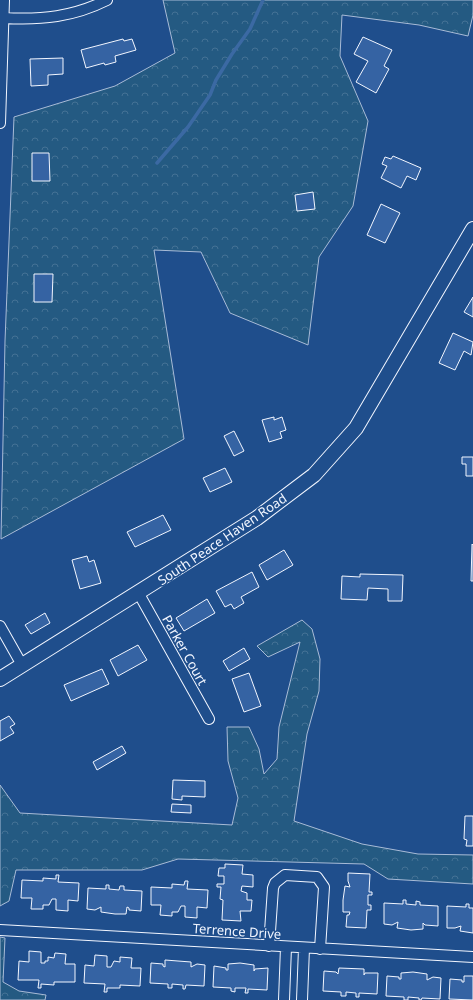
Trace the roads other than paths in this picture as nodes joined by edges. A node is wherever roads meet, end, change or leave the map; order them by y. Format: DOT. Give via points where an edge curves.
graph roads {
  1 [pos="4,0"];
  2 [pos="107,0"];
  3 [pos="4,18"];
  4 [pos="0,123"];
  5 [pos="473,229"];
  6 [pos="139,594"];
  7 [pos="0,626"];
  8 [pos="22,665"];
  9 [pos="0,679"];
  10 [pos="209,719"];
  11 [pos="0,930"];
  12 [pos="269,946"];
  13 [pos="286,947"];
  14 [pos="304,948"];
  15 [pos="320,949"];
  16 [pos="473,957"];
  17 [pos="284,1000"];
  18 [pos="302,1000"];
  1 -- 3 [label="street"];
  2 -- 3 [label="street" via="62,16 35,19"];
  3 -- 4 [label="street"];
  5 -- 6 [label="main road, South Peace Haven Road" via="356,428 314,475 257,518"];
  6 -- 8 [label="main road, South Peace Haven Road"];
  6 -- 10 [label="street, Parker Court"];
  7 -- 8 [label="street"];
  8 -- 9 [label="main road, South Peace Haven Road"];
  11 -- 12 [label="street, Terrence Drive"];
  12 -- 13 [label="street, Terrence Drive"];
  12 -- 15 [label="street" via="273,888 285,875 317,877 324,887"];
  13 -- 14 [label="street, Terrence Drive"];
  13 -- 17 [label="street"];
  14 -- 15 [label="street, Terrence Drive"];
  14 -- 18 [label="street"];
  15 -- 16 [label="street, Terrence Drive"];
}
